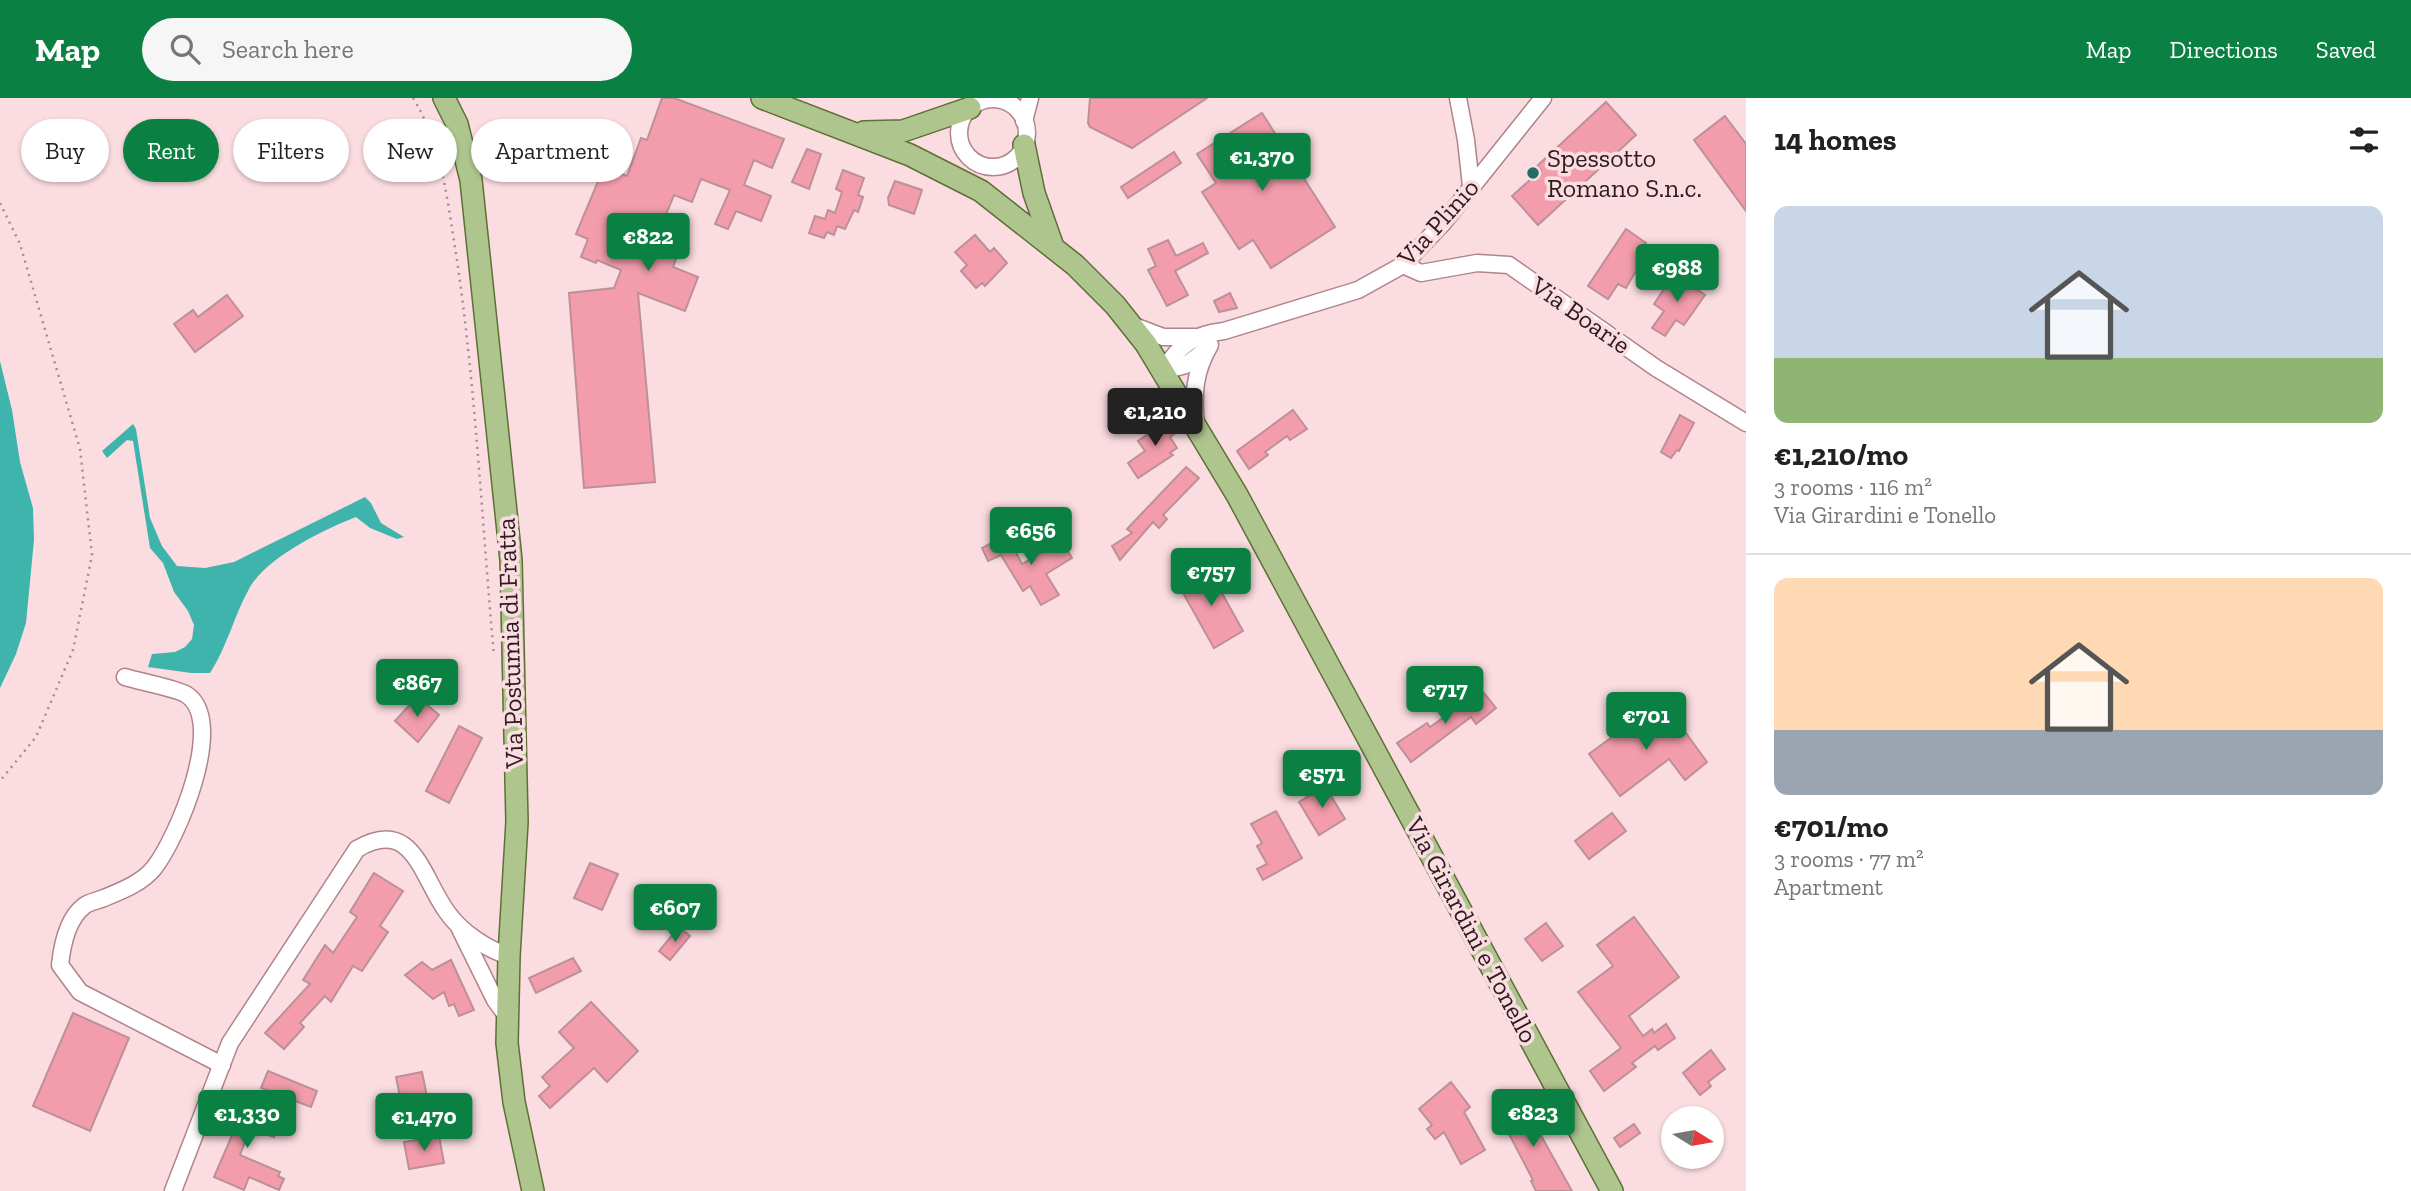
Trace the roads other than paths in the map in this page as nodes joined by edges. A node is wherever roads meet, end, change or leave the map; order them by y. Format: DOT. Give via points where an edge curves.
graph roads {
  1 [pos="444,98"];
  2 [pos="762,98"];
  3 [pos="1030,98"];
  4 [pos="1458,98"];
  5 [pos="1543,98"];
  6 [pos="974,104"];
  7 [pos="1024,121"];
  8 [pos="851,132"];
  9 [pos="1024,145"];
  10 [pos="1471,186"];
  11 [pos="1052,244"];
  12 [pos="1403,265"];
  13 [pos="1130,324"];
  14 [pos="1203,341"];
  15 [pos="1163,371"];
  16 [pos="1746,423"];
  17 [pos="1196,427"];
  18 [pos="125,677"];
  19 [pos="459,926"];
  20 [pos="509,956"];
  21 [pos="506,1014"];
  22 [pos="222,1065"];
  23 [pos="173,1191"];
  24 [pos="533,1191"];
  25 [pos="1612,1191"];
  1 -- 20 [label="main road, Via Postumia di Fratta" via="457,124 471,180 511,560 517,822"];
  2 -- 8 [label="main road, Via Girardini e Tonello"];
  3 -- 7 [label="street"];
  4 -- 10 [label="street"];
  5 -- 10 [label="street, Via Plinio"];
  6 -- 7 [label="street" via="989,99 1007,102"];
  6 -- 8 [label="main road" via="903,131"];
  6 -- 9 [label="street" via="964,116 959,135 973,160 992,167 1002,165"];
  7 -- 9 [label="street"];
  8 -- 11 [label="main road, Via Girardini e Tonello" via="981,191"];
  9 -- 11 [label="main road"];
  10 -- 12 [label="street, Via Plinio"];
  11 -- 13 [label="main road, Via Girardini e Tonello"];
  12 -- 14 [label="street, Via Plinio" via="1358,290"];
  12 -- 16 [label="street, Via Boarie" via="1421,273 1477,263 1508,265 1656,368"];
  13 -- 14 [label="street" via="1163,337"];
  13 -- 15 [label="main road, Via Girardini e Tonello"];
  14 -- 15 [label="street, Via Plinio" via="1186,365"];
  14 -- 17 [label="street" via="1195,379"];
  15 -- 17 [label="main road, Via Girardini e Tonello"];
  17 -- 25 [label="main road, Via Girardini e Tonello"];
  18 -- 22 [label="street" via="187,694 203,725 200,761 170,843 153,870 135,884 84,906 72,919 61,947 60,965 80,992"];
  19 -- 20 [label="street" via="493,951"];
  19 -- 21 [label="street"];
  19 -- 22 [label="street" via="411,851 400,841 370,841 357,849 240,1026"];
  20 -- 21 [label="main road, Via Postumia di Fratta"];
  21 -- 24 [label="main road, Via Postumia di Fratta" via="514,1102"];
  22 -- 23 [label="street"];
}
